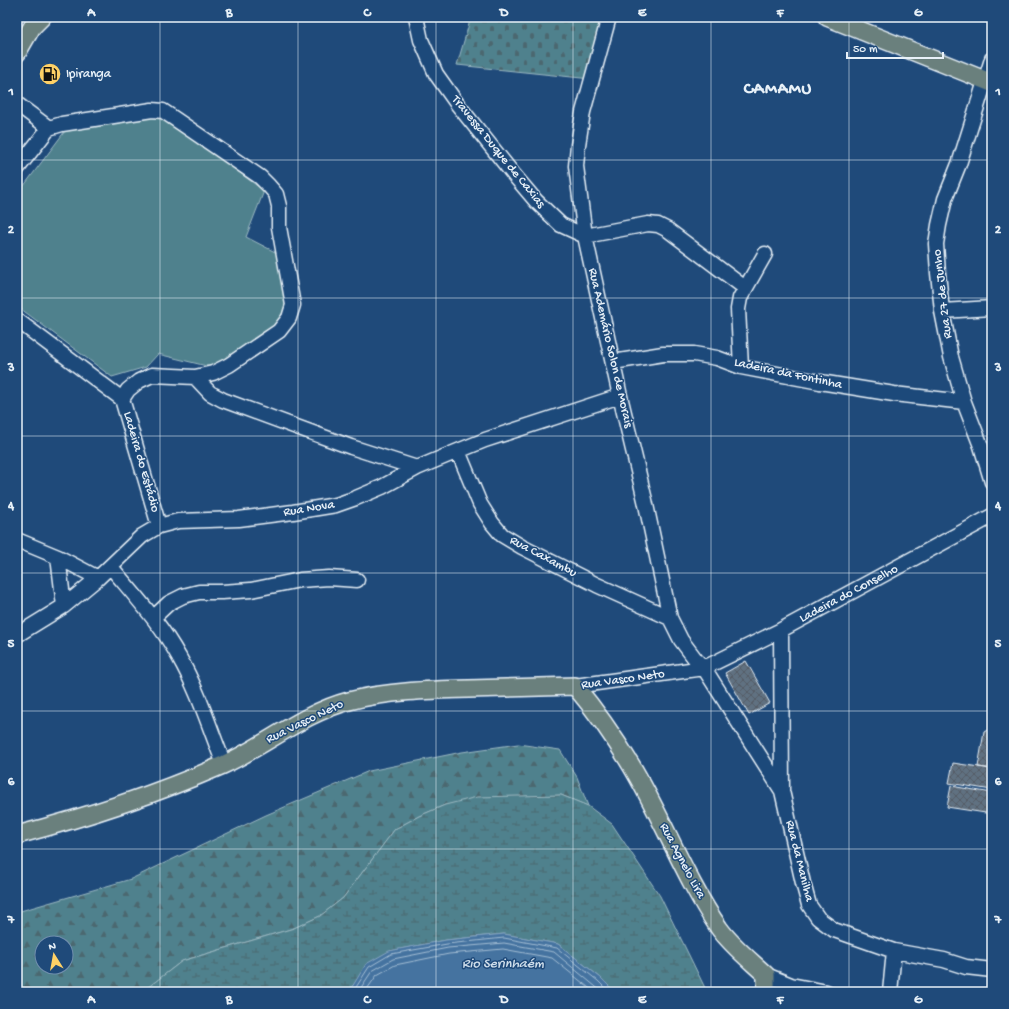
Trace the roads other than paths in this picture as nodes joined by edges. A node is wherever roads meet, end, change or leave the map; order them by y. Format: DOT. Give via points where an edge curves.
graph roads {
  1 [pos="42,17"];
  2 [pos="416,17"];
  3 [pos="609,17"];
  4 [pos="838,19"];
  5 [pos="17,53"];
  6 [pos="992,59"];
  7 [pos="989,82"];
  8 [pos="17,104"];
  9 [pos="49,128"];
  10 [pos="17,169"];
  11 [pos="585,236"];
  12 [pos="765,254"];
  13 [pos="745,288"];
  14 [pos="992,308"];
  15 [pos="942,311"];
  16 [pos="17,320"];
  17 [pos="613,362"];
  18 [pos="741,367"];
  19 [pos="195,377"];
  20 [pos="620,396"];
  21 [pos="122,399"];
  22 [pos="964,402"];
  23 [pos="458,451"];
  24 [pos="417,468"];
  25 [pos="992,482"];
  26 [pos="992,516"];
  27 [pos="159,526"];
  28 [pos="17,540"];
  29 [pos="58,557"];
  30 [pos="111,567"];
  31 [pos="98,578"];
  32 [pos="358,580"];
  33 [pos="64,606"];
  34 [pos="153,618"];
  35 [pos="670,618"];
  36 [pos="781,630"];
  37 [pos="17,635"];
  38 [pos="704,668"];
  39 [pos="575,686"];
  40 [pos="224,764"];
  41 [pos="782,791"];
  42 [pos="17,835"];
  43 [pos="894,951"];
  44 [pos="992,970"];
  45 [pos="766,975"];
  46 [pos="766,992"];
  47 [pos="827,992"];
  48 [pos="890,992"];
  1 -- 5 [label="main road" via="32,27"];
  2 -- 11 [label="street, Travessa Duque de Caxias" via="421,40 436,74 458,105 536,201 562,225"];
  3 -- 11 [label="street, Rua Ademário Solon de Morais" via="583,112 578,145 576,166"];
  4 -- 7 [label="main road"];
  6 -- 7 [label="street, Rua 27 de Junho"];
  7 -- 15 [label="street, Rua 27 de Junho" via="945,199 939,225 936,244"];
  8 -- 9 [label="street"];
  9 -- 10 [label="street"];
  9 -- 19 [label="street" via="152,110 163,111 260,177 276,194 279,227 293,305 289,318 279,332 229,365 213,373"];
  11 -- 13 [label="street" via="648,224 658,225"];
  11 -- 17 [label="street, Rua Ademário Solon de Morais"];
  12 -- 13 [label="street"];
  13 -- 18 [label="street" via="738,309"];
  14 -- 15 [label="street"];
  15 -- 22 [label="street, Rua 27 de Junho" via="951,357"];
  16 -- 21 [label="street"];
  17 -- 18 [label="street, Ladeira da Fontinha" via="663,354 694,354 717,358"];
  17 -- 20 [label="street, Rua Ademário Solon de Morais"];
  18 -- 22 [label="street, Ladeira da Fontinha" via="894,394"];
  19 -- 21 [label="street" via="152,375 139,381"];
  19 -- 24 [label="street" via="210,393 223,400 351,447"];
  20 -- 23 [label="street, Rua Nova"];
  20 -- 35 [label="street, Rua Ademário Solon de Morais"];
  21 -- 27 [label="street, Ladeira do Estádio"];
  22 -- 25 [label="street, Rua 27 de Junho"];
  23 -- 24 [label="street, Rua Nova"];
  23 -- 35 [label="street, Rua Caxambu" via="480,504 502,535 596,586"];
  24 -- 27 [label="street, Rua Nova" via="382,487 336,505"];
  26 -- 36 [label="street, Ladeira do Conselho"];
  27 -- 30 [label="street, Rua Nova" via="142,536"];
  28 -- 29 [label="street"];
  29 -- 31 [label="street"];
  29 -- 33 [label="street"];
  30 -- 31 [label="street, Rua Nova"];
  30 -- 34 [label="street"];
  31 -- 33 [label="street, Rua Nova"];
  32 -- 34 [label="street" via="322,578 251,590 198,592 169,603"];
  33 -- 37 [label="street, Rua Nova"];
  34 -- 40 [label="street" via="180,657"];
  35 -- 38 [label="street, Rua Ademário Solon de Morais" via="681,640"];
  36 -- 38 [label="street, Ladeira do Conselho"];
  36 -- 41 [label="street, Rua da Manilha"];
  38 -- 39 [label="street, Rua Vasco Neto"];
  38 -- 41 [label="street, Rua da Manilha"];
  39 -- 40 [label="main road, Rua Vasco Neto" via="420,690 348,702 318,713"];
  39 -- 45 [label="main road, Rua Agnelo Lira" via="598,713 632,766 702,900 720,929 740,952"];
  40 -- 42 [label="main road, Rua Vasco Neto" via="83,817"];
  41 -- 43 [label="street, Rua da Manilha" via="803,883 810,905 818,918 834,930"];
  43 -- 44 [label="street, Rua da Manilha" via="944,960 966,967"];
  43 -- 48 [label="street"];
  45 -- 46 [label="main road"];
  45 -- 47 [label="street, Rua Agnelo Lira" via="791,985"];
}
